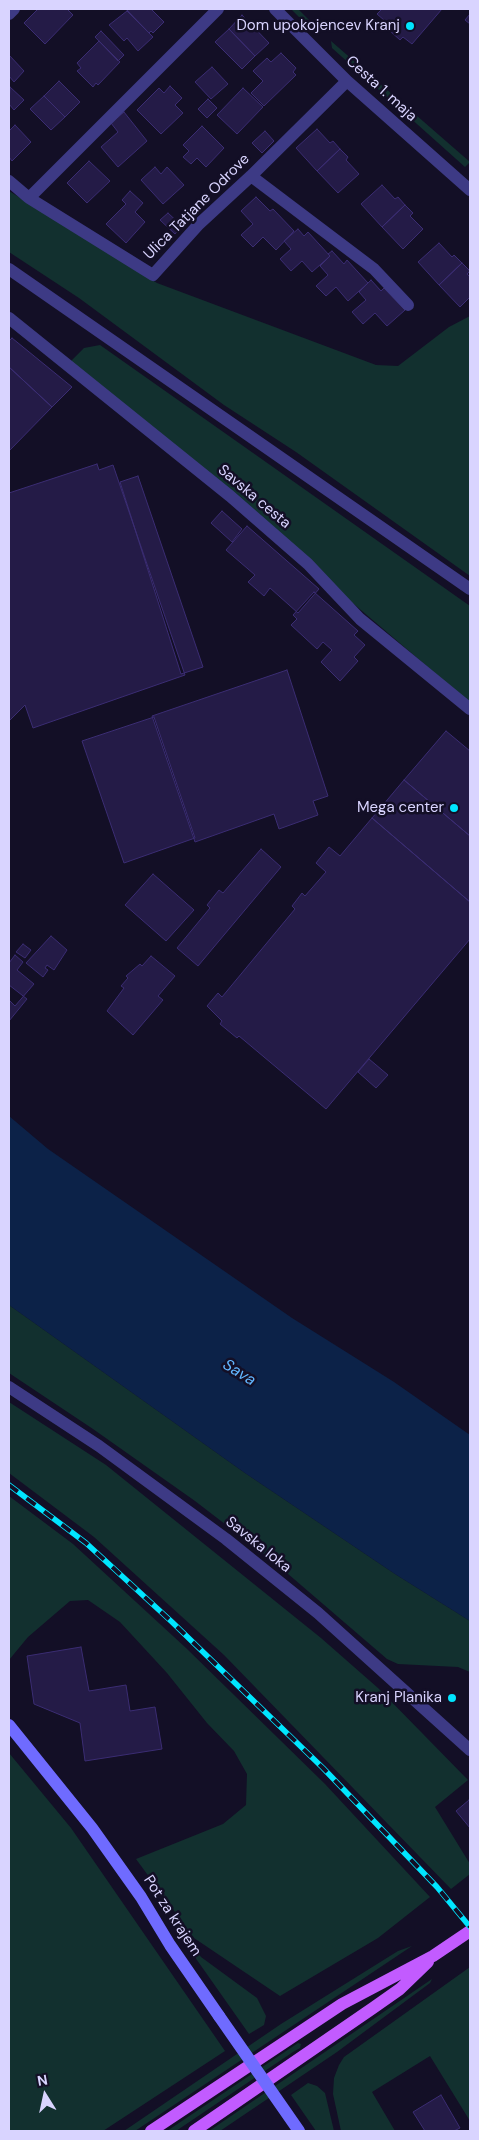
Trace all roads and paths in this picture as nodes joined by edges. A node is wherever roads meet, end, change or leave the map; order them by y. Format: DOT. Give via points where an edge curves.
graph roads {
  1 [pos="14,9"];
  2 [pos="218,9"];
  3 [pos="275,9"];
  4 [pos="9,14"];
  5 [pos="347,81"];
  6 [pos="251,176"];
  7 [pos="9,182"];
  8 [pos="470,190"];
  9 [pos="29,198"];
  10 [pos="9,269"];
  11 [pos="408,305"];
  12 [pos="9,318"];
  13 [pos="470,589"];
  14 [pos="470,709"];
  15 [pos="9,1387"];
  16 [pos="9,1725"];
  17 [pos="470,1750"];
  18 [pos="470,1931"];
  19 [pos="433,1956"];
  20 [pos="151,2131"];
  21 [pos="194,2131"];
  22 [pos="299,2131"];
  1 -- 4 [label="street"];
  2 -- 9 [label="street"];
  3 -- 5 [label="street, Cesta 1. maja"];
  5 -- 6 [label="street, Ulica Tatjane Odrove"];
  5 -- 8 [label="street, Cesta 1. maja"];
  6 -- 9 [label="street, Ulica Tatjane Odrove" via="198,224 153,275"];
  6 -- 11 [label="street" via="374,269"];
  7 -- 9 [label="street, Ulica Tatjane Odrove"];
  10 -- 13 [label="street"];
  12 -- 14 [label="street, Savska cesta" via="230,496 308,564 360,619"];
  15 -- 17 [label="street, Savska loka" via="99,1446 226,1539 318,1614"];
  16 -- 22 [label="street, Pot za krajem, bridge" via="92,1828"];
  18 -- 19 [label="main road"];
  19 -- 20 [label="main road" via="342,2004"];
  19 -- 21 [label="main road" via="400,1989"];
}
